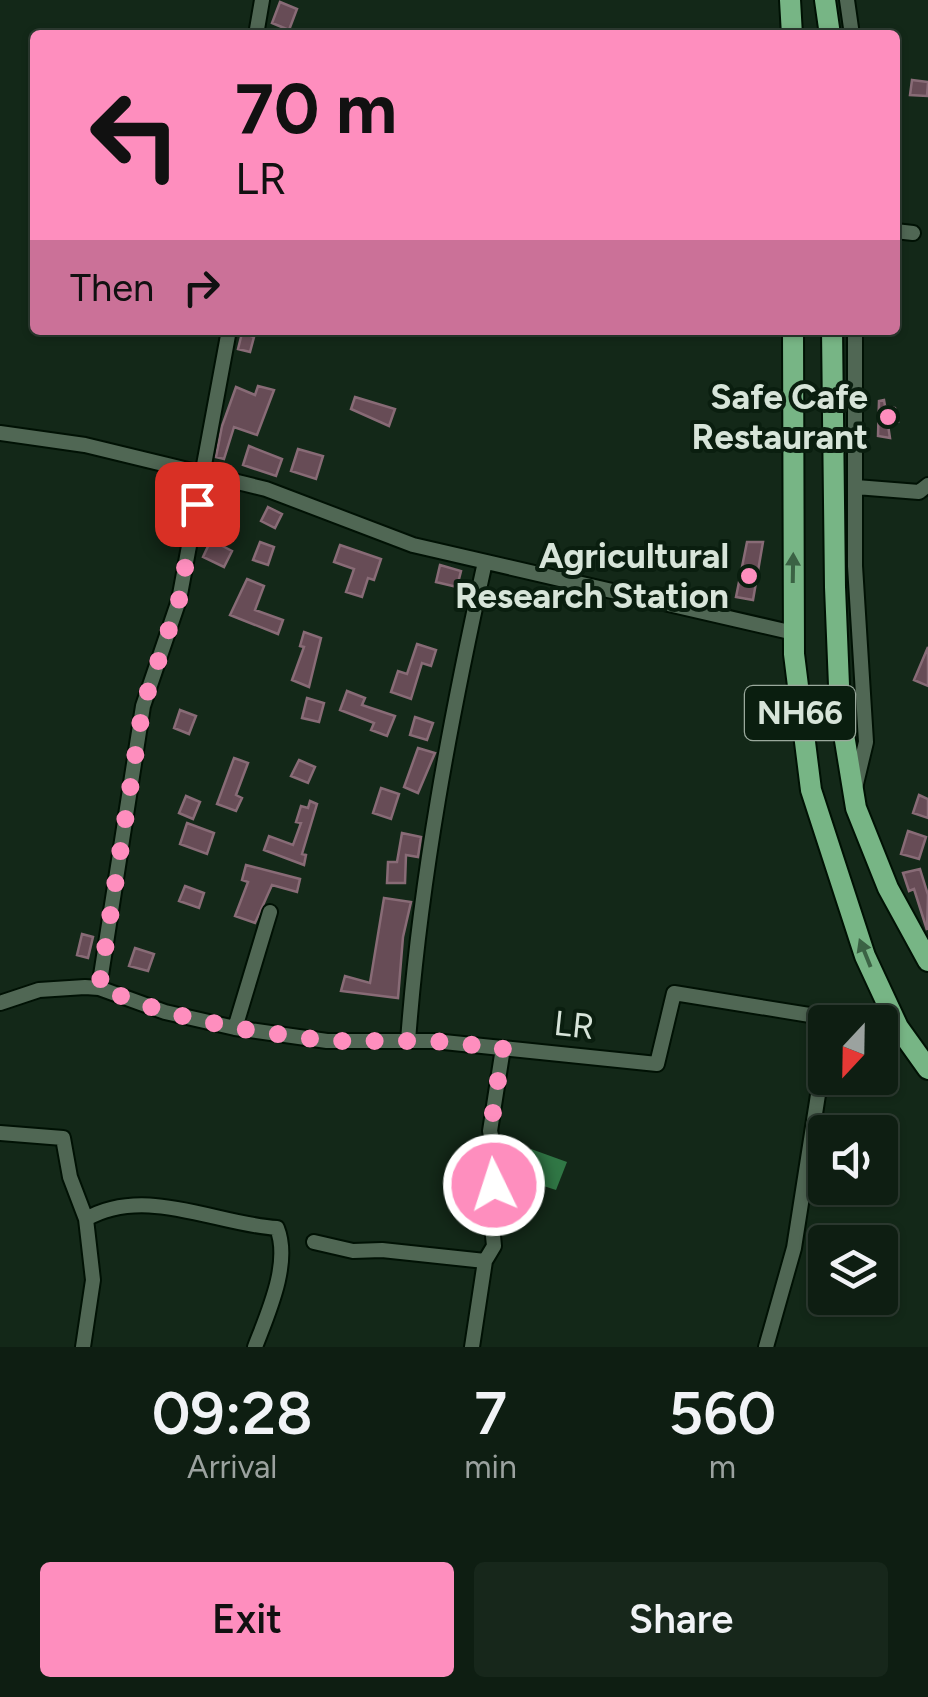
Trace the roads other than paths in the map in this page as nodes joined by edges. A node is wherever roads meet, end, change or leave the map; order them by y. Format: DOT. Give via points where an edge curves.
graph roads {
  1 [pos="262,0"];
  2 [pos="790,0"];
  3 [pos="826,0"];
  4 [pos="847,0"];
  5 [pos="257,30"];
  6 [pos="792,30"];
  7 [pos="829,30"];
  8 [pos="851,30"];
  9 [pos="900,231"];
  10 [pos="913,232"];
  11 [pos="228,335"];
  12 [pos="792,335"];
  13 [pos="832,335"];
  14 [pos="855,335"];
  15 [pos="0,433"];
  16 [pos="202,473"];
  17 [pos="928,484"];
  18 [pos="856,487"];
  19 [pos="485,562"];
  20 [pos="794,633"];
  21 [pos="854,794"];
  22 [pos="270,912"];
  23 [pos="928,961"];
  24 [pos="99,988"];
  25 [pos="0,1003"];
  26 [pos="882,1005"];
  27 [pos="808,1016"];
  28 [pos="235,1028"];
  29 [pos="898,1037"];
  30 [pos="408,1041"];
  31 [pos="503,1048"];
  32 [pos="928,1069"];
  33 [pos="818,1095"];
  34 [pos="0,1132"];
  35 [pos="86,1219"];
  36 [pos="314,1242"];
  37 [pos="485,1262"];
  38 [pos="84,1347"];
  39 [pos="255,1347"];
  40 [pos="472,1347"];
  41 [pos="766,1347"];
  1 -- 5 [label="street"];
  2 -- 6 [label="highway"];
  3 -- 7 [label="highway"];
  4 -- 8 [label="street"];
  9 -- 10 [label="street"];
  11 -- 16 [label="street"];
  20 -- 12 [label="highway, NH66, one-way"];
  13 -- 21 [label="highway, NH66" via="834,587 840,710"];
  14 -- 18 [label="street"];
  15 -- 16 [label="street"];
  16 -- 19 [label="street" via="266,488 412,545"];
  16 -- 24 [label="street" via="179,600 143,706"];
  17 -- 18 [label="street" via="919,492"];
  18 -- 21 [label="street" via="866,742"];
  19 -- 20 [label="street"];
  19 -- 30 [label="street" via="431,850"];
  26 -- 20 [label="highway, NH66, one-way" via="811,790"];
  21 -- 23 [label="highway, NH66" via="888,888"];
  22 -- 28 [label="street"];
  24 -- 25 [label="street, LR" via="39,990"];
  24 -- 28 [label="street, LR"];
  27 -- 31 [label="street, LR" via="674,993 657,1064"];
  28 -- 30 [label="street, LR" via="327,1041"];
  29 -- 32 [label="highway, NH66"];
  30 -- 31 [label="street, LR"];
  31 -- 37 [label="street" via="490,1132 498,1164 490,1205 494,1246"];
  33 -- 41 [label="street" via="794,1248"];
  34 -- 35 [label="street" via="63,1138"];
  35 -- 38 [label="street" via="93,1280"];
  35 -- 39 [label="street" via="128,1204 276,1228 283,1244 280,1272"];
  36 -- 37 [label="street"];
  37 -- 40 [label="street"];
}
